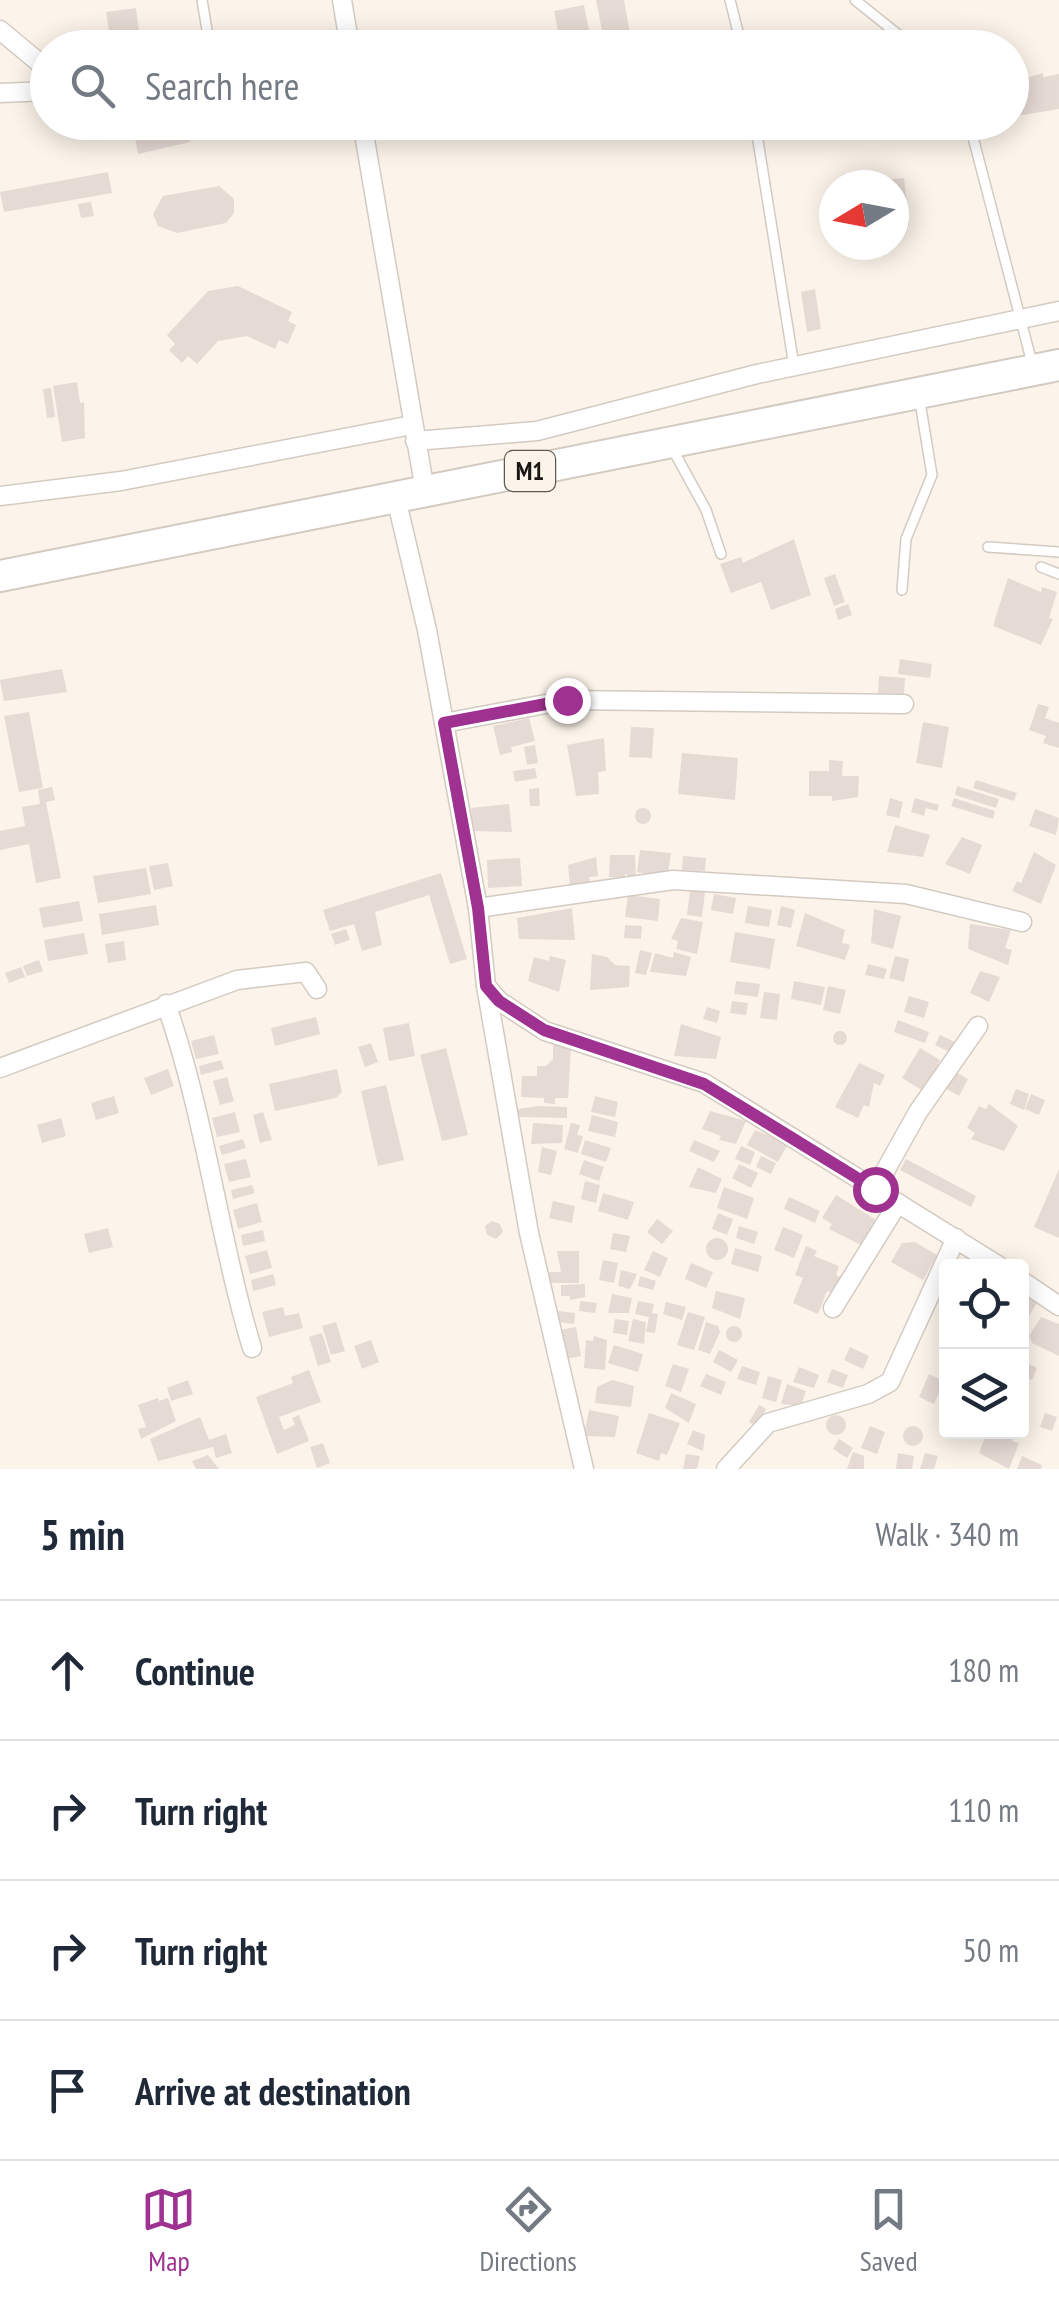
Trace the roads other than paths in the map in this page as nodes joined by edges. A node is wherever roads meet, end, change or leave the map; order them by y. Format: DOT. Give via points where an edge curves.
graph roads {
  1 [pos="202,0"];
  2 [pos="342,0"];
  3 [pos="730,0"];
  4 [pos="856,0"];
  5 [pos="0,30"];
  6 [pos="207,30"];
  7 [pos="347,30"];
  8 [pos="738,30"];
  9 [pos="893,30"];
  10 [pos="30,55"];
  11 [pos="30,91"];
  12 [pos="0,93"];
  13 [pos="365,140"];
  14 [pos="758,140"];
  15 [pos="974,140"];
  16 [pos="1059,311"];
  17 [pos="1021,318"];
  18 [pos="794,366"];
  19 [pos="1047,368"];
  20 [pos="918,394"];
  21 [pos="413,433"];
  22 [pos="670,443"];
  23 [pos="411,494"];
  24 [pos="0,496"];
  25 [pos="988,548"];
  26 [pos="1059,552"];
  27 [pos="721,554"];
  28 [pos="1042,567"];
  29 [pos="1059,574"];
  30 [pos="0,576"];
  31 [pos="902,590"];
  32 [pos="904,704"];
  33 [pos="444,723"];
  34 [pos="478,908"];
  35 [pos="1022,922"];
  36 [pos="486,986"];
  37 [pos="317,989"];
  38 [pos="166,1004"];
  39 [pos="978,1026"];
  40 [pos="0,1068"];
  41 [pos="875,1189"];
  42 [pos="898,1203"];
  43 [pos="956,1238"];
  44 [pos="989,1259"];
  45 [pos="1029,1286"];
  46 [pos="1059,1306"];
  47 [pos="833,1308"];
  48 [pos="252,1348"];
  49 [pos="584,1469"];
  50 [pos="726,1469"];
  1 -- 6 [label="lane"];
  2 -- 7 [label="street"];
  3 -- 8 [label="lane"];
  4 -- 9 [label="lane"];
  5 -- 10 [label="street"];
  11 -- 12 [label="street"];
  13 -- 21 [label="street"];
  14 -- 18 [label="lane"];
  15 -- 17 [label="lane"];
  16 -- 17 [label="street"];
  17 -- 18 [label="street"];
  17 -- 19 [label="lane"];
  18 -- 21 [label="street" via="536,431"];
  19 -- 20 [label="highway, M1"];
  20 -- 22 [label="highway, M1"];
  20 -- 31 [label="lane" via="932,476 906,539"];
  21 -- 23 [label="street"];
  21 -- 24 [label="street"];
  22 -- 23 [label="highway, M1"];
  22 -- 27 [label="lane"];
  23 -- 30 [label="highway, M1"];
  23 -- 33 [label="street"];
  25 -- 26 [label="lane"];
  28 -- 29 [label="lane"];
  32 -- 33 [label="street" via="614,698 529,704"];
  33 -- 34 [label="street"];
  34 -- 35 [label="street" via="673,880 906,894"];
  34 -- 36 [label="street"];
  36 -- 41 [label="street" via="544,1030 704,1084"];
  36 -- 49 [label="street" via="530,1234"];
  37 -- 38 [label="street" via="306,972 236,980"];
  38 -- 40 [label="street"];
  38 -- 48 [label="street"];
  39 -- 41 [label="street"];
  41 -- 42 [label="street"];
  42 -- 43 [label="street"];
  42 -- 47 [label="street"];
  43 -- 44 [label="street"];
  43 -- 50 [label="street" via="890,1382 768,1424"];
  45 -- 46 [label="street"];
}
